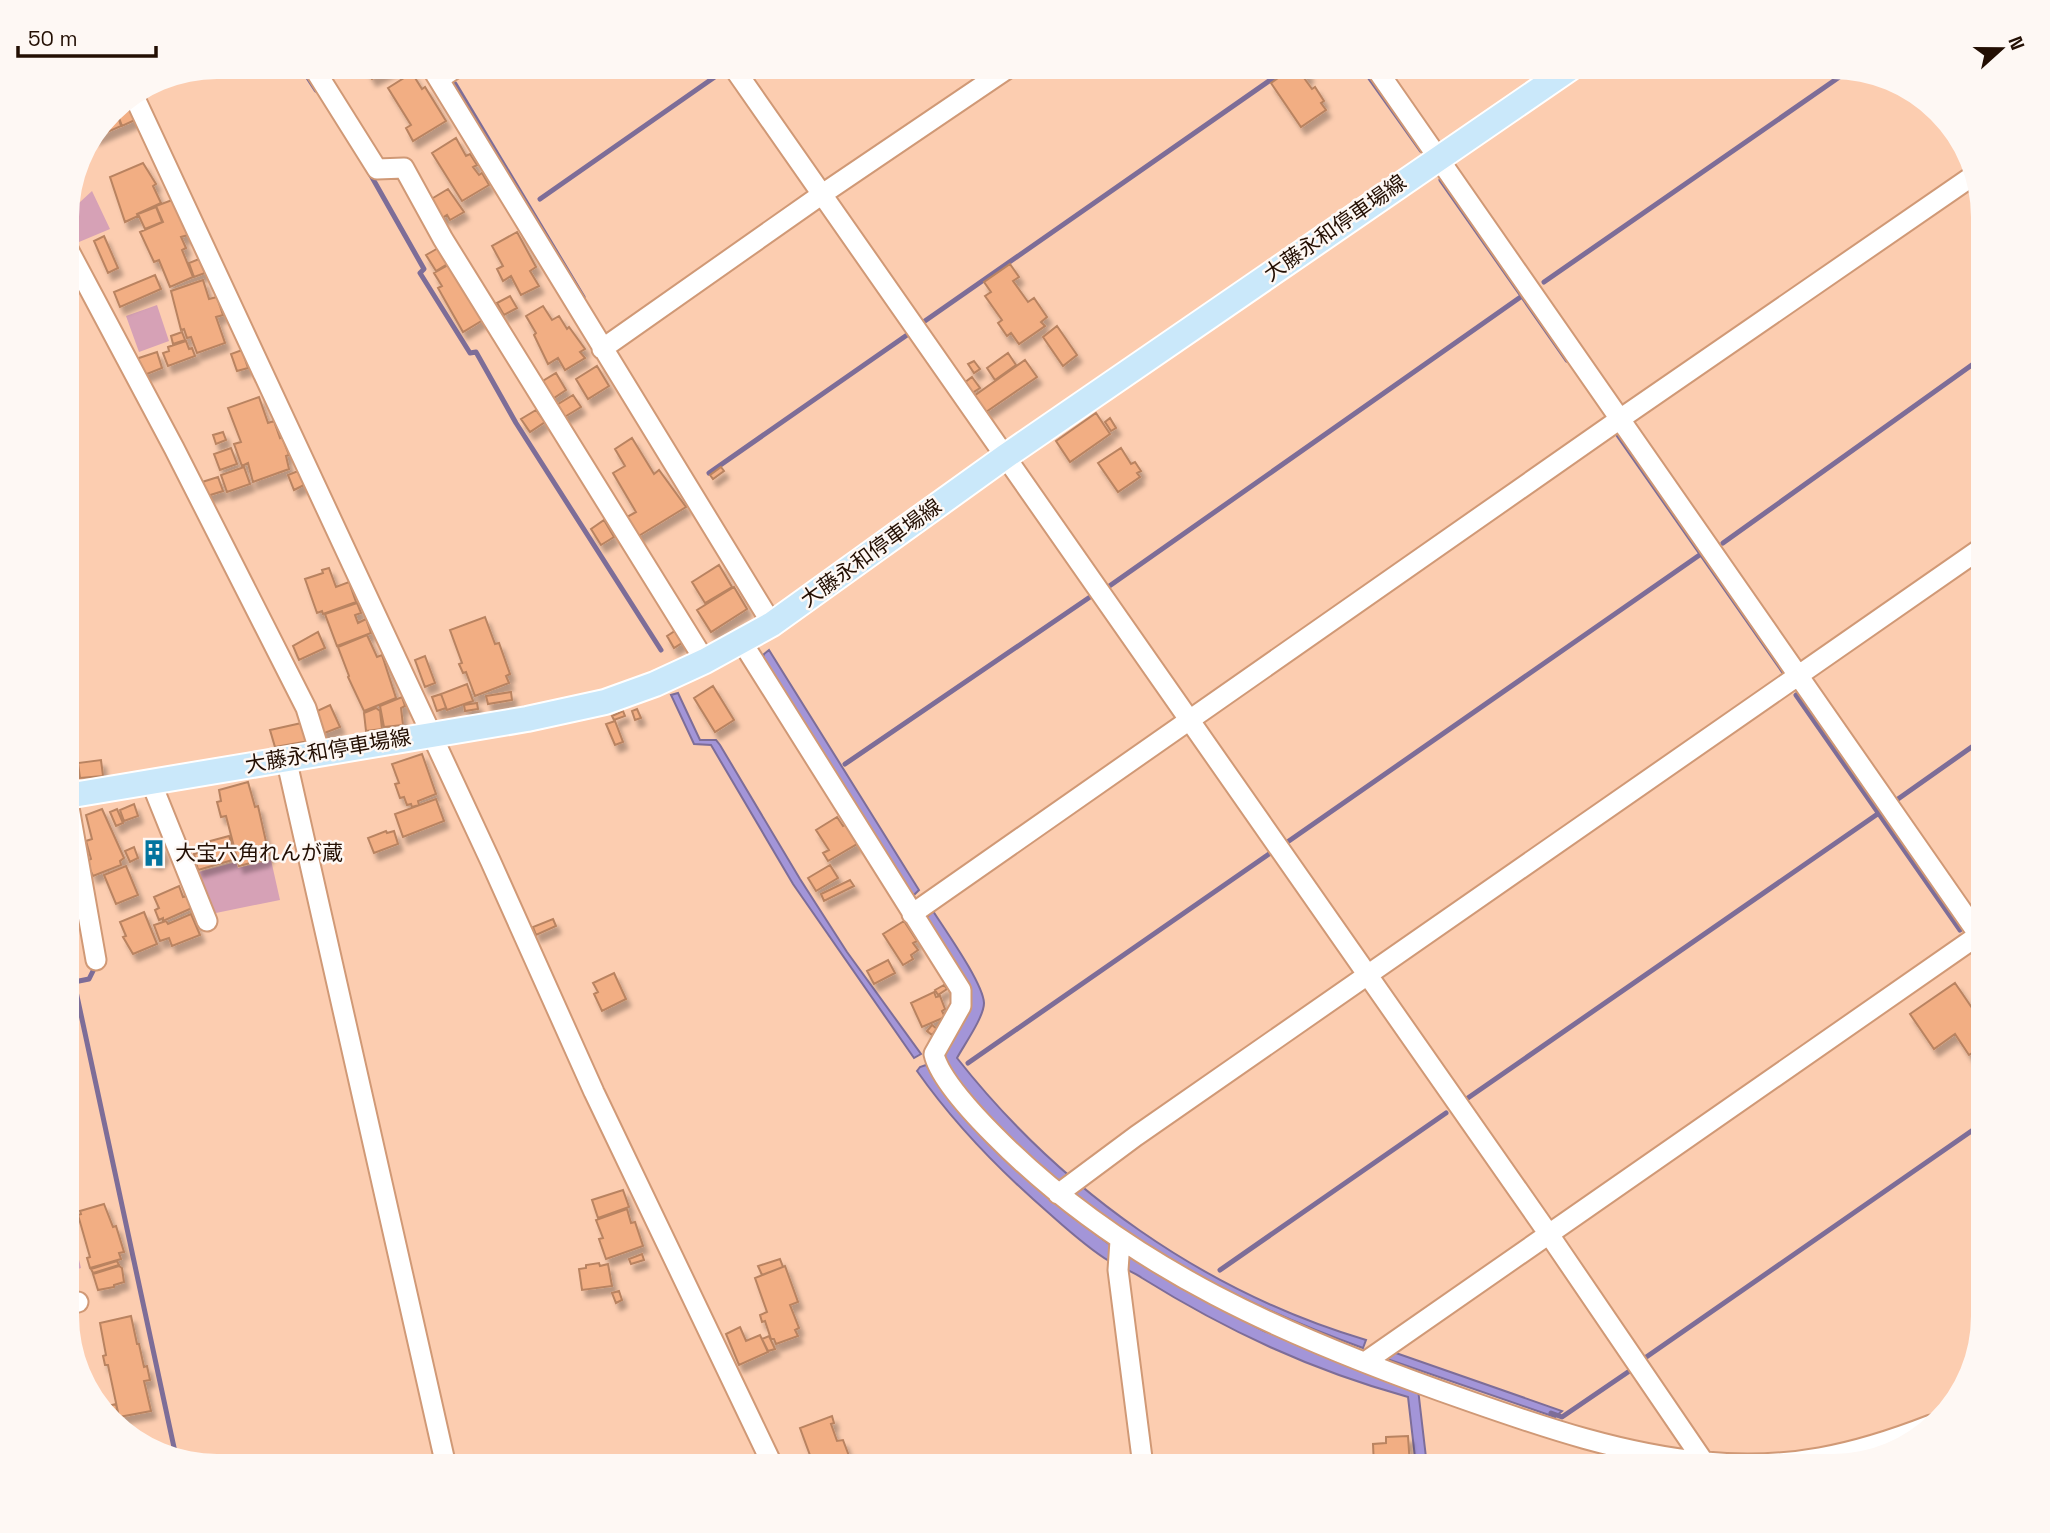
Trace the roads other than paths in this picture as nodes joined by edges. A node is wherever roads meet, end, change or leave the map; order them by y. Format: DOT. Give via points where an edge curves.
graph roads {
  1 [pos="321,79"];
  2 [pos="439,79"];
  3 [pos="742,79"];
  4 [pos="991,79"];
  5 [pos="1384,79"];
  6 [pos="1545,79"];
  7 [pos="138,104"];
  8 [pos="1437,157"];
  9 [pos="1967,180"];
  10 [pos="821,195"];
  11 [pos="79,270"];
  12 [pos="602,349"];
  13 [pos="1620,419"];
  14 [pos="1006,456"];
  15 [pos="1971,555"];
  16 [pos="772,624"];
  17 [pos="742,642"];
  18 [pos="705,661"];
  19 [pos="1799,675"];
  20 [pos="1188,721"];
  21 [pos="432,734"];
  22 [pos="320,753"];
  23 [pos="286,758"];
  24 [pos="151,782"];
  25 [pos="79,794"];
  26 [pos="79,864"];
  27 [pos="912,915"];
  28 [pos="1971,920"];
  29 [pos="207,922"];
  30 [pos="1971,944"];
  31 [pos="96,961"];
  32 [pos="1368,975"];
  33 [pos="1066,1188"];
  34 [pos="1548,1233"];
  35 [pos="1120,1241"];
  36 [pos="1365,1362"];
  37 [pos="1903,1435"];
  38 [pos="443,1454"];
  39 [pos="767,1454"];
  40 [pos="1141,1454"];
  41 [pos="1654,1454"];
  42 [pos="1699,1454"];
  43 [pos="1847,1454"];
  1 -- 18 [label="street" via="377,169 404,168 443,239"];
  2 -- 12 [label="street"];
  3 -- 10 [label="street"];
  4 -- 10 [label="street"];
  5 -- 8 [label="street"];
  6 -- 8 [label="main road, 大藤永和停車場線"];
  7 -- 21 [label="street"];
  8 -- 13 [label="street"];
  8 -- 14 [label="main road, 大藤永和停車場線"];
  9 -- 13 [label="street"];
  10 -- 12 [label="street"];
  10 -- 14 [label="street"];
  11 -- 22 [label="street" via="306,709"];
  12 -- 16 [label="street"];
  13 -- 19 [label="street"];
  13 -- 20 [label="street"];
  14 -- 16 [label="main road, 大藤永和停車場線"];
  14 -- 20 [label="street"];
  15 -- 19 [label="street"];
  16 -- 17 [label="main road, 大藤永和停車場線"];
  17 -- 18 [label="main road, 大藤永和停車場線"];
  17 -- 27 [label="street"];
  18 -- 21 [label="main road, 大藤永和停車場線" via="605,702"];
  19 -- 28 [label="street"];
  19 -- 32 [label="street"];
  20 -- 27 [label="street"];
  20 -- 32 [label="street"];
  21 -- 22 [label="main road, 大藤永和停車場線"];
  21 -- 39 [label="street" via="594,1092"];
  22 -- 23 [label="main road, 大藤永和停車場線"];
  23 -- 24 [label="main road, 大藤永和停車場線"];
  23 -- 38 [label="street"];
  24 -- 25 [label="main road, 大藤永和停車場線"];
  24 -- 29 [label="street"];
  26 -- 31 [label="street"];
  27 -- 33 [label="street" via="962,996 934,1054 936,1065 976,1117 1018,1159"];
  30 -- 34 [label="street"];
  32 -- 33 [label="street"];
  32 -- 34 [label="street"];
  33 -- 35 [label="street"];
  34 -- 36 [label="street"];
  34 -- 42 [label="street"];
  35 -- 36 [label="street" via="1268,1324"];
  35 -- 40 [label="street" via="1118,1270"];
  36 -- 41 [label="street" via="1564,1433"];
  37 -- 43 [label="street"];
}
